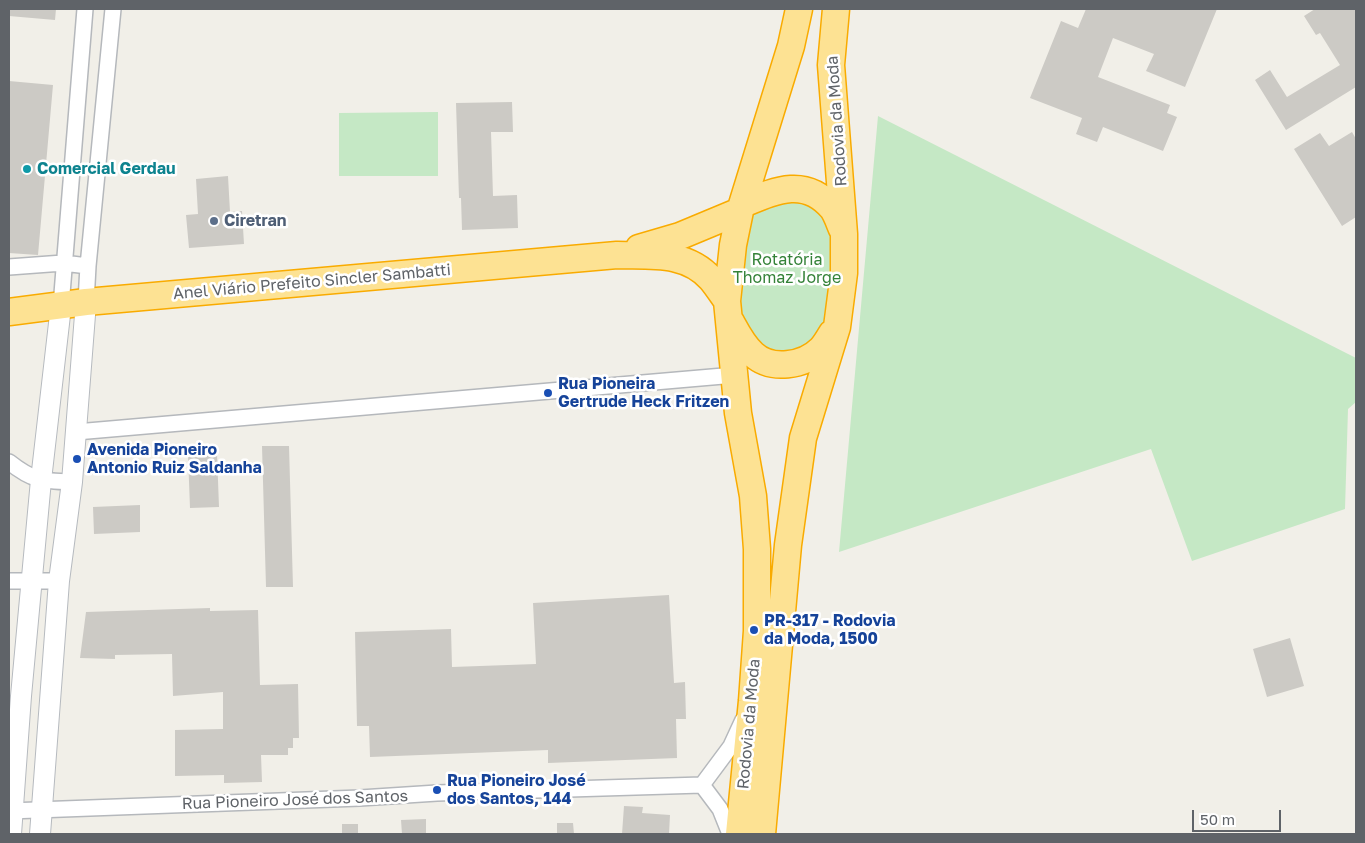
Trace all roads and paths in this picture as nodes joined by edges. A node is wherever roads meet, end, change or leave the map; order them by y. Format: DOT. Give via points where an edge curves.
graph roads {
  1 [pos="84,9"];
  2 [pos="113,9"];
  3 [pos="799,9"];
  4 [pos="836,9"];
  5 [pos="741,208"];
  6 [pos="844,234"];
  7 [pos="616,255"];
  8 [pos="63,263"];
  9 [pos="88,266"];
  10 [pos="9,267"];
  11 [pos="86,302"];
  12 [pos="60,306"];
  13 [pos="728,309"];
  14 [pos="9,312"];
  15 [pos="837,327"];
  16 [pos="735,375"];
  17 [pos="76,432"];
  18 [pos="9,462"];
  19 [pos="40,480"];
  20 [pos="72,482"];
  21 [pos="9,581"];
  22 [pos="32,581"];
  23 [pos="59,581"];
  24 [pos="15,696"];
  25 [pos="752,701"];
  26 [pos="771,733"];
  27 [pos="702,785"];
  28 [pos="11,810"];
  29 [pos="43,810"];
  30 [pos="11,834"];
  31 [pos="40,834"];
  32 [pos="730,834"];
  33 [pos="739,834"];
  34 [pos="762,834"];
  35 [pos="775,834"];
  1 -- 8 [label="street"];
  2 -- 9 [label="street"];
  3 -- 5 [label="highway" via="791,46"];
  4 -- 6 [label="highway, Rodovia da Moda" via="831,65"];
  5 -- 6 [label="highway" via="781,189 804,189 832,208"];
  5 -- 7 [label="highway, Anel Viário Prefeito Sincler Sambatti" via="680,236"];
  5 -- 13 [label="highway" via="733,244"];
  6 -- 15 [label="highway" via="844,273"];
  7 -- 11 [label="highway, Anel Viário Prefeito Sincler Sambatti"];
  7 -- 13 [label="highway, Anel Viário Prefeito Sincler Sambatti" via="671,256 692,264 710,278"];
  8 -- 9 [label="street"];
  8 -- 10 [label="street"];
  8 -- 12 [label="street"];
  9 -- 11 [label="street"];
  11 -- 12 [label="highway, Anel Viário Prefeito Sincler Sambatti"];
  11 -- 17 [label="street"];
  12 -- 14 [label="highway, Anel Viário Prefeito Sincler Sambatti"];
  12 -- 19 [label="street"];
  13 -- 15 [label="highway" via="738,337 754,355 770,363 788,365 805,360 821,349"];
  13 -- 16 [label="highway, Rodovia da Moda"];
  15 -- 26 [label="highway, Rodovia da Moda" via="803,438 788,545"];
  16 -- 17 [label="street"];
  16 -- 25 [label="highway, Rodovia da Moda" via="738,414 753,496 757,549 757,631"];
  17 -- 20 [label="street"];
  18 -- 19 [label="street" via="25,475"];
  19 -- 20 [label="street"];
  19 -- 22 [label="street"];
  20 -- 23 [label="street"];
  21 -- 22 [label="street"];
  22 -- 23 [label="street"];
  22 -- 24 [label="street"];
  23 -- 29 [label="street"];
  24 -- 28 [label="street"];
  25 -- 27 [label="street" via="731,746"];
  25 -- 33 [label="highway, Rodovia da Moda"];
  26 -- 34 [label="highway, Rodovia da Moda"];
  26 -- 35 [label="highway"];
  27 -- 29 [label="street, Rua Pioneiro José dos Santos"];
  27 -- 32 [label="street" via="720,809"];
  28 -- 29 [label="street, Rua Pioneiro José dos Santos"];
  28 -- 30 [label="street"];
  29 -- 31 [label="street"];
}
